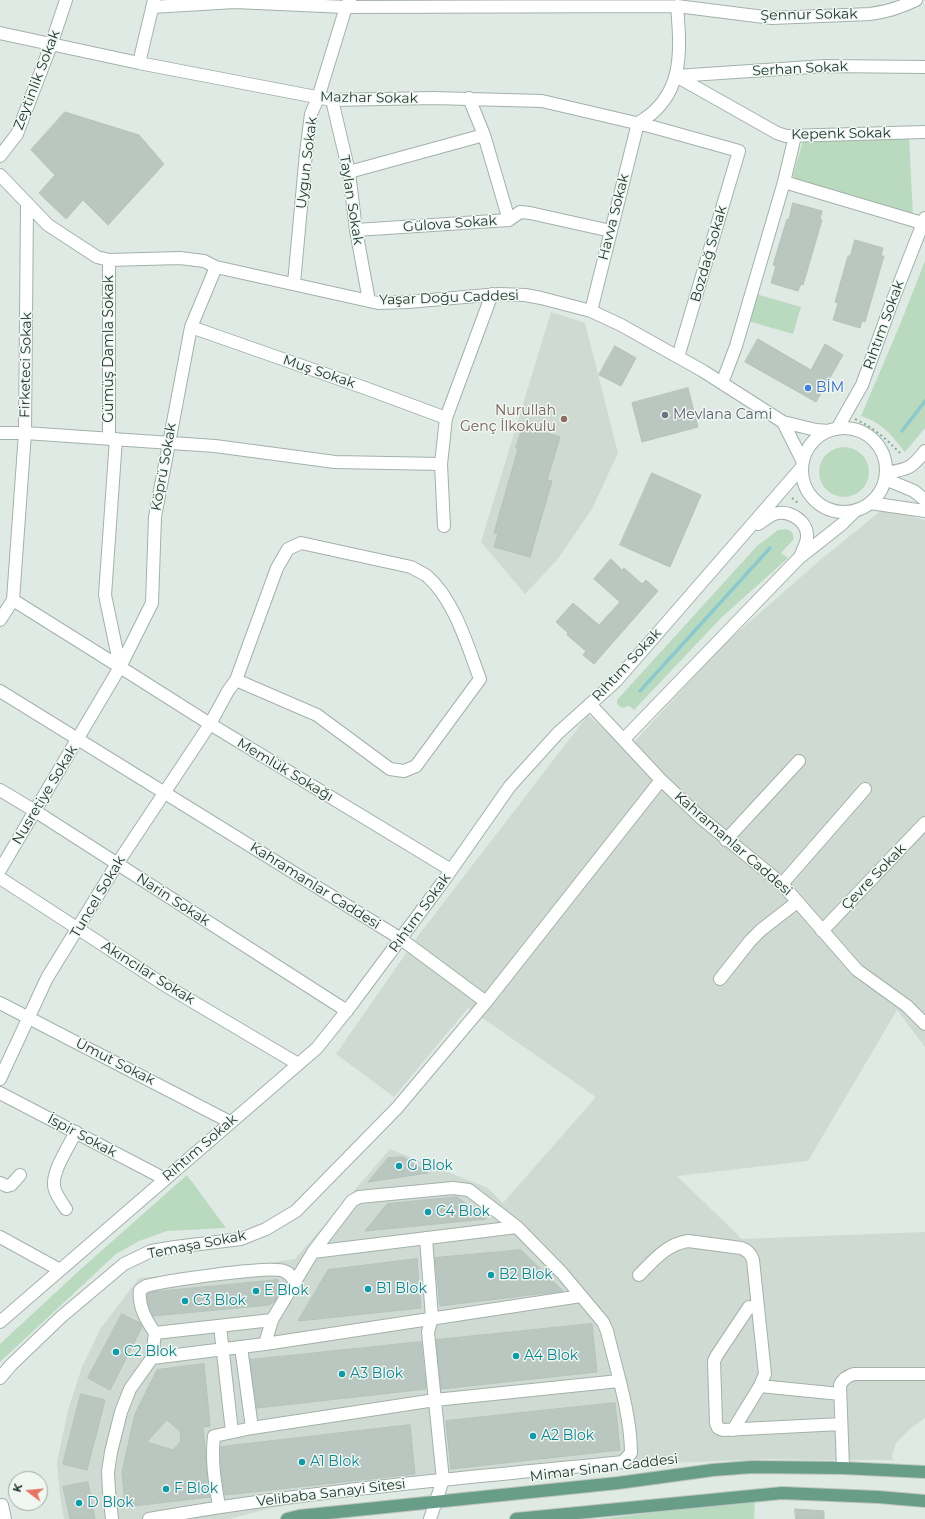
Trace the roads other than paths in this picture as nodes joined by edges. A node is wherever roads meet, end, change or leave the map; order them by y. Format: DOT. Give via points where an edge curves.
graph roads {
  1 [pos="66,0"];
  2 [pos="911,2"];
  3 [pos="593,3"];
  4 [pos="153,4"];
  5 [pos="348,4"];
  6 [pos="677,6"];
  7 [pos="726,6"];
  8 [pos="925,7"];
  9 [pos="0,33"];
  10 [pos="51,45"];
  11 [pos="139,63"];
  12 [pos="925,66"];
  13 [pos="676,76"];
  14 [pos="318,98"];
  15 [pos="469,98"];
  16 [pos="332,100"];
  17 [pos="638,123"];
  18 [pos="925,132"];
  19 [pos="484,135"];
  20 [pos="795,136"];
  21 [pos="739,151"];
  22 [pos="0,156"];
  23 [pos="348,172"];
  24 [pos="0,175"];
  25 [pos="784,182"];
  26 [pos="27,204"];
  27 [pos="509,220"];
  28 [pos="924,221"];
  29 [pos="356,230"];
  30 [pos="611,231"];
  31 [pos="109,260"];
  32 [pos="216,267"];
  33 [pos="294,283"];
  34 [pos="492,294"];
  35 [pos="369,301"];
  36 [pos="591,311"];
  37 [pos="191,327"];
  38 [pos="678,357"];
  39 [pos="722,383"];
  40 [pos="446,418"];
  41 [pos="783,422"];
  42 [pos="833,430"];
  43 [pos="25,433"];
  44 [pos="0,434"];
  45 [pos="112,439"];
  46 [pos="169,443"];
  47 [pos="925,450"];
  48 [pos="441,464"];
  49 [pos="803,465"];
  50 [pos="885,476"];
  51 [pos="925,500"];
  52 [pos="870,503"];
  53 [pos="925,510"];
  54 [pos="855,511"];
  55 [pos="444,526"];
  56 [pos="747,530"];
  57 [pos="799,558"];
  58 [pos="13,600"];
  59 [pos="0,620"];
  60 [pos="120,667"];
  61 [pos="236,680"];
  62 [pos="0,691"];
  63 [pos="590,704"];
  64 [pos="210,724"];
  65 [pos="624,739"];
  66 [pos="78,740"];
  67 [pos="799,762"];
  68 [pos="661,780"];
  69 [pos="865,789"];
  70 [pos="0,790"];
  71 [pos="164,793"];
  72 [pos="35,811"];
  73 [pos="925,824"];
  74 [pos="726,840"];
  75 [pos="117,864"];
  76 [pos="0,870"];
  77 [pos="451,870"];
  78 [pos="0,878"];
  79 [pos="782,884"];
  80 [pos="797,902"];
  81 [pos="78,929"];
  82 [pos="822,931"];
  83 [pos="401,939"];
  84 [pos="720,979"];
  85 [pos="486,1002"];
  86 [pos="0,1003"];
  87 [pos="347,1011"];
  88 [pos="28,1017"];
  89 [pos="925,1024"];
  90 [pos="298,1064"];
  91 [pos="0,1079"];
  92 [pos="0,1093"];
  93 [pos="230,1122"];
  94 [pos="76,1132"];
  95 [pos="20,1175"];
  96 [pos="165,1179"];
  97 [pos="0,1183"];
  98 [pos="66,1209"];
  99 [pos="517,1227"];
  100 [pos="0,1237"];
  101 [pos="426,1238"];
  102 [pos="313,1252"];
  103 [pos="60,1270"];
  104 [pos="640,1275"];
  105 [pos="295,1282"];
  106 [pos="582,1296"];
  107 [pos="749,1307"];
  108 [pos="432,1318"];
  109 [pos="272,1320"];
  110 [pos="0,1322"];
  111 [pos="220,1326"];
  112 [pos="155,1333"];
  113 [pos="265,1344"];
  114 [pos="241,1347"];
  115 [pos="223,1349"];
  116 [pos="152,1358"];
  117 [pos="925,1374"];
  118 [pos="0,1378"];
  119 [pos="619,1381"];
  120 [pos="760,1386"];
  121 [pos="840,1394"];
  122 [pos="435,1400"];
  123 [pos="841,1424"];
  124 [pos="252,1428"];
  125 [pos="732,1430"];
  126 [pos="232,1432"];
  127 [pos="843,1468"];
  128 [pos="925,1472"];
  129 [pos="443,1480"];
  130 [pos="436,1501"];
  131 [pos="925,1502"];
  132 [pos="2,1505"];
  133 [pos="219,1506"];
  134 [pos="4,1519"];
  135 [pos="112,1519"];
  136 [pos="149,1519"];
  137 [pos="287,1519"];
  138 [pos="430,1519"];
  139 [pos="516,1519"];
  1 -- 10 [label="street, Zeytinlik Sokak"];
  2 -- 7 [label="street, Şennur Sokak" via="883,12 854,16 772,18"];
  2 -- 8 [label="street"];
  3 -- 5 [label="street, Şennur Sokak"];
  3 -- 6 [label="street, Şennur Sokak"];
  4 -- 5 [label="street, Şennur Sokak"];
  4 -- 11 [label="street"];
  5 -- 14 [label="street, Uygun Sokak"];
  6 -- 7 [label="street, Şennur Sokak"];
  6 -- 13 [label="street" via="679,41"];
  9 -- 10 [label="street, Mazhar Sokak"];
  10 -- 11 [label="street, Mazhar Sokak"];
  10 -- 22 [label="street, Zeytinlik Sokak" via="17,134"];
  11 -- 14 [label="street, Mazhar Sokak"];
  12 -- 13 [label="street, Serhan Sokak" via="825,66"];
  13 -- 17 [label="street" via="663,102 652,114"];
  13 -- 20 [label="street, Kepenk Sokak" via="777,133"];
  14 -- 16 [label="street, Mazhar Sokak"];
  14 -- 33 [label="street, Uygun Sokak" via="311,114 307,138"];
  15 -- 16 [label="street, Mazhar Sokak"];
  15 -- 17 [label="street, Mazhar Sokak" via="542,101"];
  15 -- 19 [label="street"];
  16 -- 23 [label="street, Taylan Sokak"];
  17 -- 21 [label="street, Mazhar Sokak"];
  17 -- 30 [label="street, Havva Sokak"];
  18 -- 20 [label="street, Kepenk Sokak"];
  19 -- 23 [label="street"];
  19 -- 27 [label="street"];
  20 -- 25 [label="street"];
  21 -- 38 [label="street, Bozdağ Sokak"];
  23 -- 29 [label="street, Taylan Sokak"];
  24 -- 26 [label="street, Yaşar Doğu Caddesi"];
  25 -- 28 [label="street"];
  25 -- 39 [label="street" via="736,346"];
  26 -- 31 [label="street, Yaşar Doğu Caddesi" via="48,225 97,257"];
  26 -- 43 [label="street, Firketeci Sokak"];
  27 -- 29 [label="street, Gülova Sokak"];
  27 -- 30 [label="street, Gülova Sokak" via="520,212 530,213"];
  28 -- 42 [label="street, Rıhtım Sokak" via="862,385"];
  29 -- 35 [label="street, Taylan Sokak"];
  30 -- 36 [label="street, Havva Sokak"];
  31 -- 32 [label="street, Yaşar Doğu Caddesi" via="180,258 204,261"];
  31 -- 45 [label="street, Gümüş Damla Sokak"];
  32 -- 33 [label="street, Yaşar Doğu Caddesi"];
  32 -- 37 [label="street, Köprü Sokak"];
  33 -- 35 [label="street, Yaşar Doğu Caddesi"];
  34 -- 35 [label="street, Yaşar Doğu Caddesi" via="390,303"];
  34 -- 36 [label="street, Yaşar Doğu Caddesi" via="525,295"];
  34 -- 40 [label="street"];
  36 -- 38 [label="street, Yaşar Doğu Caddesi"];
  37 -- 40 [label="street, Muş Sokak"];
  37 -- 46 [label="street, Köprü Sokak"];
  38 -- 39 [label="street, Yaşar Doğu Caddesi"];
  39 -- 41 [label="street, Yaşar Doğu Caddesi"];
  40 -- 48 [label="street"];
  41 -- 42 [label="street" via="816,430"];
  41 -- 49 [label="street"];
  42 -- 49 [label="street" via="818,437 810,446"];
  42 -- 50 [label="street" via="853,429 874,440 882,452 886,466"];
  43 -- 44 [label="street"];
  43 -- 45 [label="street, Firketeci Sokak"];
  43 -- 58 [label="street"];
  45 -- 46 [label="street, Firketeci Sokak"];
  45 -- 60 [label="street, Gümüş Damla Sokak" via="105,595"];
  46 -- 48 [label="street, Firketeci Sokak" via="215,446 334,462"];
  46 -- 60 [label="street, Köprü Sokak" via="155,517 152,603"];
  47 -- 50 [label="street" via="913,465"];
  48 -- 55 [label="street"];
  49 -- 54 [label="street" via="803,481 808,492 818,503 830,510"];
  49 -- 56 [label="street, Rıhtım Sokak"];
  50 -- 51 [label="street" via="914,491"];
  50 -- 52 [label="street" via="880,493"];
  52 -- 53 [label="street"];
  52 -- 54 [label="street"];
  54 -- 57 [label="street"];
  56 -- 57 [label="street" via="774,514 786,513 799,519 807,530 807,539"];
  56 -- 63 [label="street, Rıhtım Sokak" via="616,680"];
  57 -- 65 [label="street"];
  58 -- 59 [label="street"];
  58 -- 60 [label="street, Memlük Sokağı"];
  60 -- 64 [label="street, Memlük Sokağı"];
  60 -- 66 [label="street, Köprü Sokak"];
  61 -- 61 [label="street, Tuncel Sokak" via="277,568 288,549 301,543 411,567 426,576 450,605 480,679 416,766 404,770 390,769 317,715"];
  61 -- 64 [label="street, Tuncel Sokak"];
  62 -- 66 [label="street, Kahramanlar Caddesi"];
  63 -- 65 [label="street, Kahramanlar Caddesi"];
  63 -- 77 [label="street, Rıhtım Sokak" via="558,732 510,786"];
  64 -- 71 [label="street, Tuncel Sokak"];
  64 -- 77 [label="street, Memlük Sokağı"];
  65 -- 68 [label="street, Kahramanlar Caddesi"];
  66 -- 71 [label="street, Kahramanlar Caddesi"];
  66 -- 72 [label="street, Nusretiye Sokak"];
  67 -- 74 [label="street"];
  68 -- 74 [label="street, Kahramanlar Caddesi"];
  68 -- 85 [label="street, Kahramanlar Caddesi"];
  69 -- 79 [label="street"];
  70 -- 72 [label="street, Narin Sokak"];
  71 -- 75 [label="street, Tuncel Sokak"];
  71 -- 83 [label="street, Kahramanlar Caddesi"];
  72 -- 75 [label="street, Narin Sokak"];
  72 -- 76 [label="street, Nusretiye Sokak"];
  73 -- 82 [label="street, Çevre Sokak"];
  74 -- 79 [label="street, Kahramanlar Caddesi"];
  75 -- 81 [label="street, Tuncel Sokak"];
  75 -- 87 [label="street, Narin Sokak"];
  77 -- 83 [label="street, Rıhtım Sokak"];
  78 -- 81 [label="street, Akıncılar Sokak"];
  79 -- 80 [label="street, Kahramanlar Caddesi"];
  80 -- 82 [label="street, Kahramanlar Caddesi"];
  80 -- 84 [label="street" via="761,930"];
  81 -- 88 [label="street, Tuncel Sokak" via="47,978"];
  81 -- 90 [label="street, Akıncılar Sokak" via="163,984"];
  82 -- 89 [label="street, Kahramanlar Caddesi" via="857,970 907,1006"];
  83 -- 85 [label="street, Kahramanlar Caddesi"];
  83 -- 87 [label="street, Rıhtım Sokak"];
  85 -- 118 [label="street, Temaşa Sokak" via="397,1108 296,1211 266,1229 241,1239 151,1251 124,1264 61,1317"];
  86 -- 88 [label="street, Umut Sokak"];
  87 -- 90 [label="street, Rıhtım Sokak" via="317,1048"];
  88 -- 91 [label="street, Tuncel Sokak"];
  88 -- 93 [label="street, Umut Sokak"];
  90 -- 93 [label="street, Rıhtım Sokak"];
  92 -- 94 [label="street, İspir Sokak"];
  93 -- 96 [label="street, Rıhtım Sokak"];
  94 -- 96 [label="street, İspir Sokak"];
  94 -- 98 [label="street" via="54,1180 55,1191"];
  95 -- 97 [label="street" via="11,1185"];
  96 -- 103 [label="street, Rıhtım Sokak"];
  99 -- 101 [label="street"];
  99 -- 102 [label="street, Velibaba Sanayi Sitesi" via="469,1190 461,1188 359,1197 352,1201"];
  99 -- 106 [label="street, Velibaba Sanayi Sitesi"];
  100 -- 103 [label="street"];
  101 -- 102 [label="street"];
  101 -- 108 [label="street"];
  102 -- 105 [label="street, Velibaba Sanayi Sitesi"];
  103 -- 110 [label="street, Rıhtım Sokak"];
  104 -- 120 [label="street" via="666,1249 680,1242 697,1241 741,1248 748,1252 753,1260 765,1369"];
  105 -- 109 [label="street, Velibaba Sanayi Sitesi"];
  105 -- 112 [label="street" via="284,1270 272,1269 146,1286 140,1290 139,1297 145,1317"];
  106 -- 108 [label="street"];
  106 -- 119 [label="street, Velibaba Sanayi Sitesi" via="607,1331"];
  107 -- 125 [label="street" via="714,1361 717,1426 723,1430"];
  108 -- 113 [label="street"];
  108 -- 122 [label="street" via="428,1332"];
  109 -- 111 [label="street"];
  109 -- 113 [label="street, Velibaba Sanayi Sitesi"];
  111 -- 112 [label="street"];
  111 -- 115 [label="street"];
  112 -- 116 [label="street"];
  113 -- 114 [label="street"];
  114 -- 115 [label="street"];
  114 -- 124 [label="street"];
  115 -- 116 [label="street"];
  115 -- 126 [label="street"];
  116 -- 135 [label="street" via="130,1389 116,1430 108,1472"];
  117 -- 121 [label="street" via="854,1374 842,1382"];
  119 -- 122 [label="street"];
  119 -- 129 [label="street, Velibaba Sanayi Sitesi" via="631,1443 631,1453 623,1462"];
  120 -- 121 [label="street"];
  120 -- 125 [label="street"];
  121 -- 123 [label="street"];
  122 -- 124 [label="street"];
  122 -- 129 [label="street"];
  123 -- 125 [label="street"];
  123 -- 127 [label="street"];
  124 -- 126 [label="street"];
  126 -- 133 [label="street" via="214,1436 212,1466"];
  127 -- 128 [label="main road, Mimar Sinan Caddesi"];
  127 -- 130 [label="main road, Mimar Sinan Caddesi" via="781,1466 713,1470 618,1483"];
  129 -- 130 [label="street"];
  129 -- 133 [label="street, Velibaba Sanayi Sitesi"];
  130 -- 137 [label="main road, Mimar Sinan Caddesi"];
  130 -- 138 [label="street"];
  131 -- 139 [label="main road" via="782,1493"];
  132 -- 134 [label="street"];
  133 -- 136 [label="street, Velibaba Sanayi Sitesi"];
}
